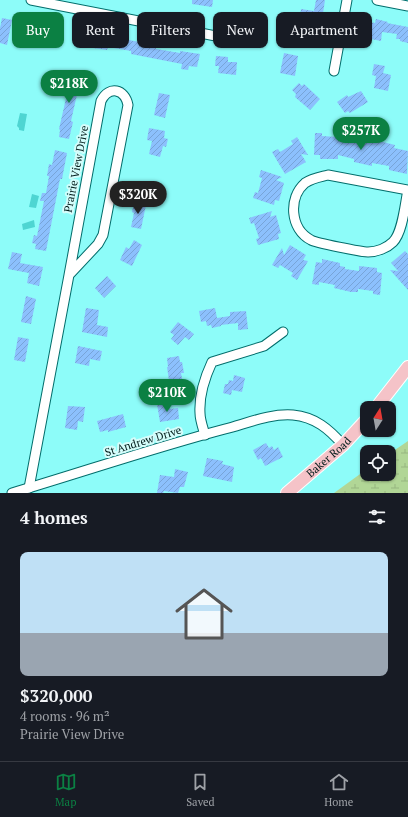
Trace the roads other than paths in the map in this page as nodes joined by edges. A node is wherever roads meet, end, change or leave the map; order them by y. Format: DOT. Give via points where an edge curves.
graph roads {
  1 [pos="31,0"];
  2 [pos="347,0"];
  3 [pos="377,0"];
  4 [pos="408,6"];
  5 [pos="213,35"];
  6 [pos="334,70"];
  7 [pos="408,190"];
  8 [pos="69,275"];
  9 [pos="283,332"];
  10 [pos="408,366"];
  11 [pos="381,401"];
  12 [pos="360,427"];
  13 [pos="205,435"];
  14 [pos="343,445"];
  15 [pos="29,488"];
  16 [pos="12,493"];
  17 [pos="287,493"];
  1 -- 5 [label="street"];
  2 -- 6 [label="street"];
  3 -- 4 [label="street"];
  7 -- 7 [label="street" via="328,176 316,177 306,183 293,202 296,225 312,240 367,252 378,250 394,241 399,233"];
  8 -- 8 [label="street, Prairie View Drive" via="101,101 109,91 117,91 127,99 128,105 103,234 98,244"];
  8 -- 15 [label="street, Prairie View Drive"];
  9 -- 13 [label="street" via="264,346 212,362 200,404"];
  10 -- 11 [label="main road"];
  12 -- 14 [label="main road, Baker Road"];
  13 -- 14 [label="street, St Andrew Drive" via="277,415 293,415 317,422"];
  13 -- 15 [label="street, St Andrew Drive"];
  14 -- 17 [label="main road, Baker Road"];
  15 -- 16 [label="street, St Andrew Drive"];
}
